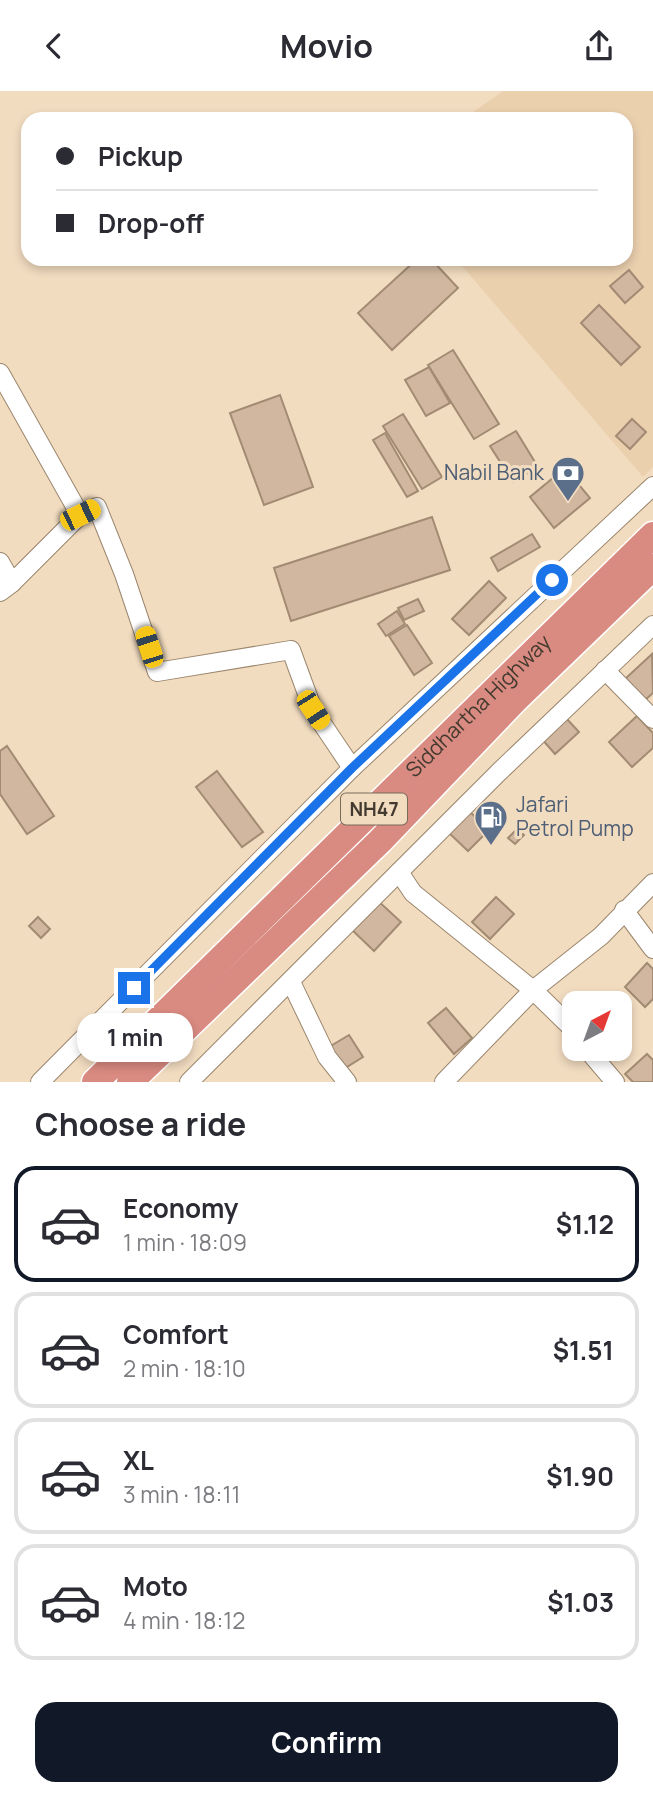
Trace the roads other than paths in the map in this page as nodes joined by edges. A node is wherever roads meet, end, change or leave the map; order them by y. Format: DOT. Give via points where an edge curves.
graph roads {
  1 [pos="0,373"];
  2 [pos="653,486"];
  3 [pos="80,515"];
  4 [pos="653,535"];
  5 [pos="0,562"];
  6 [pos="653,567"];
  7 [pos="6,588"];
  8 [pos="653,625"];
  9 [pos="605,670"];
  10 [pos="653,719"];
  11 [pos="352,768"];
  12 [pos="399,872"];
  13 [pos="653,883"];
  14 [pos="624,910"];
  15 [pos="653,949"];
  16 [pos="291,982"];
  17 [pos="533,990"];
  18 [pos="562,1018"];
  19 [pos="597,1061"];
  20 [pos="40,1082"];
  21 [pos="95,1082"];
  22 [pos="130,1082"];
  23 [pos="189,1082"];
  24 [pos="347,1082"];
  25 [pos="443,1082"];
  26 [pos="615,1082"];
  1 -- 3 [label="street"];
  2 -- 11 [label="street"];
  3 -- 7 [label="street"];
  3 -- 11 [label="street" via="97,507 157,672 291,650 313,710"];
  4 -- 21 [label="highway, Siddhartha Highway / NH47"];
  5 -- 7 [label="street"];
  6 -- 22 [label="highway, Siddhartha Highway / NH47" via="514,701 380,841"];
  8 -- 9 [label="street"];
  9 -- 10 [label="street"];
  9 -- 12 [label="street"];
  11 -- 20 [label="street"];
  12 -- 16 [label="street"];
  12 -- 17 [label="street" via="413,893"];
  13 -- 14 [label="street"];
  14 -- 15 [label="street"];
  14 -- 17 [label="street" via="601,936"];
  16 -- 23 [label="street"];
  16 -- 24 [label="street" via="327,1058"];
  17 -- 18 [label="street"];
  17 -- 25 [label="street"];
  19 -- 26 [label="street"];
}
